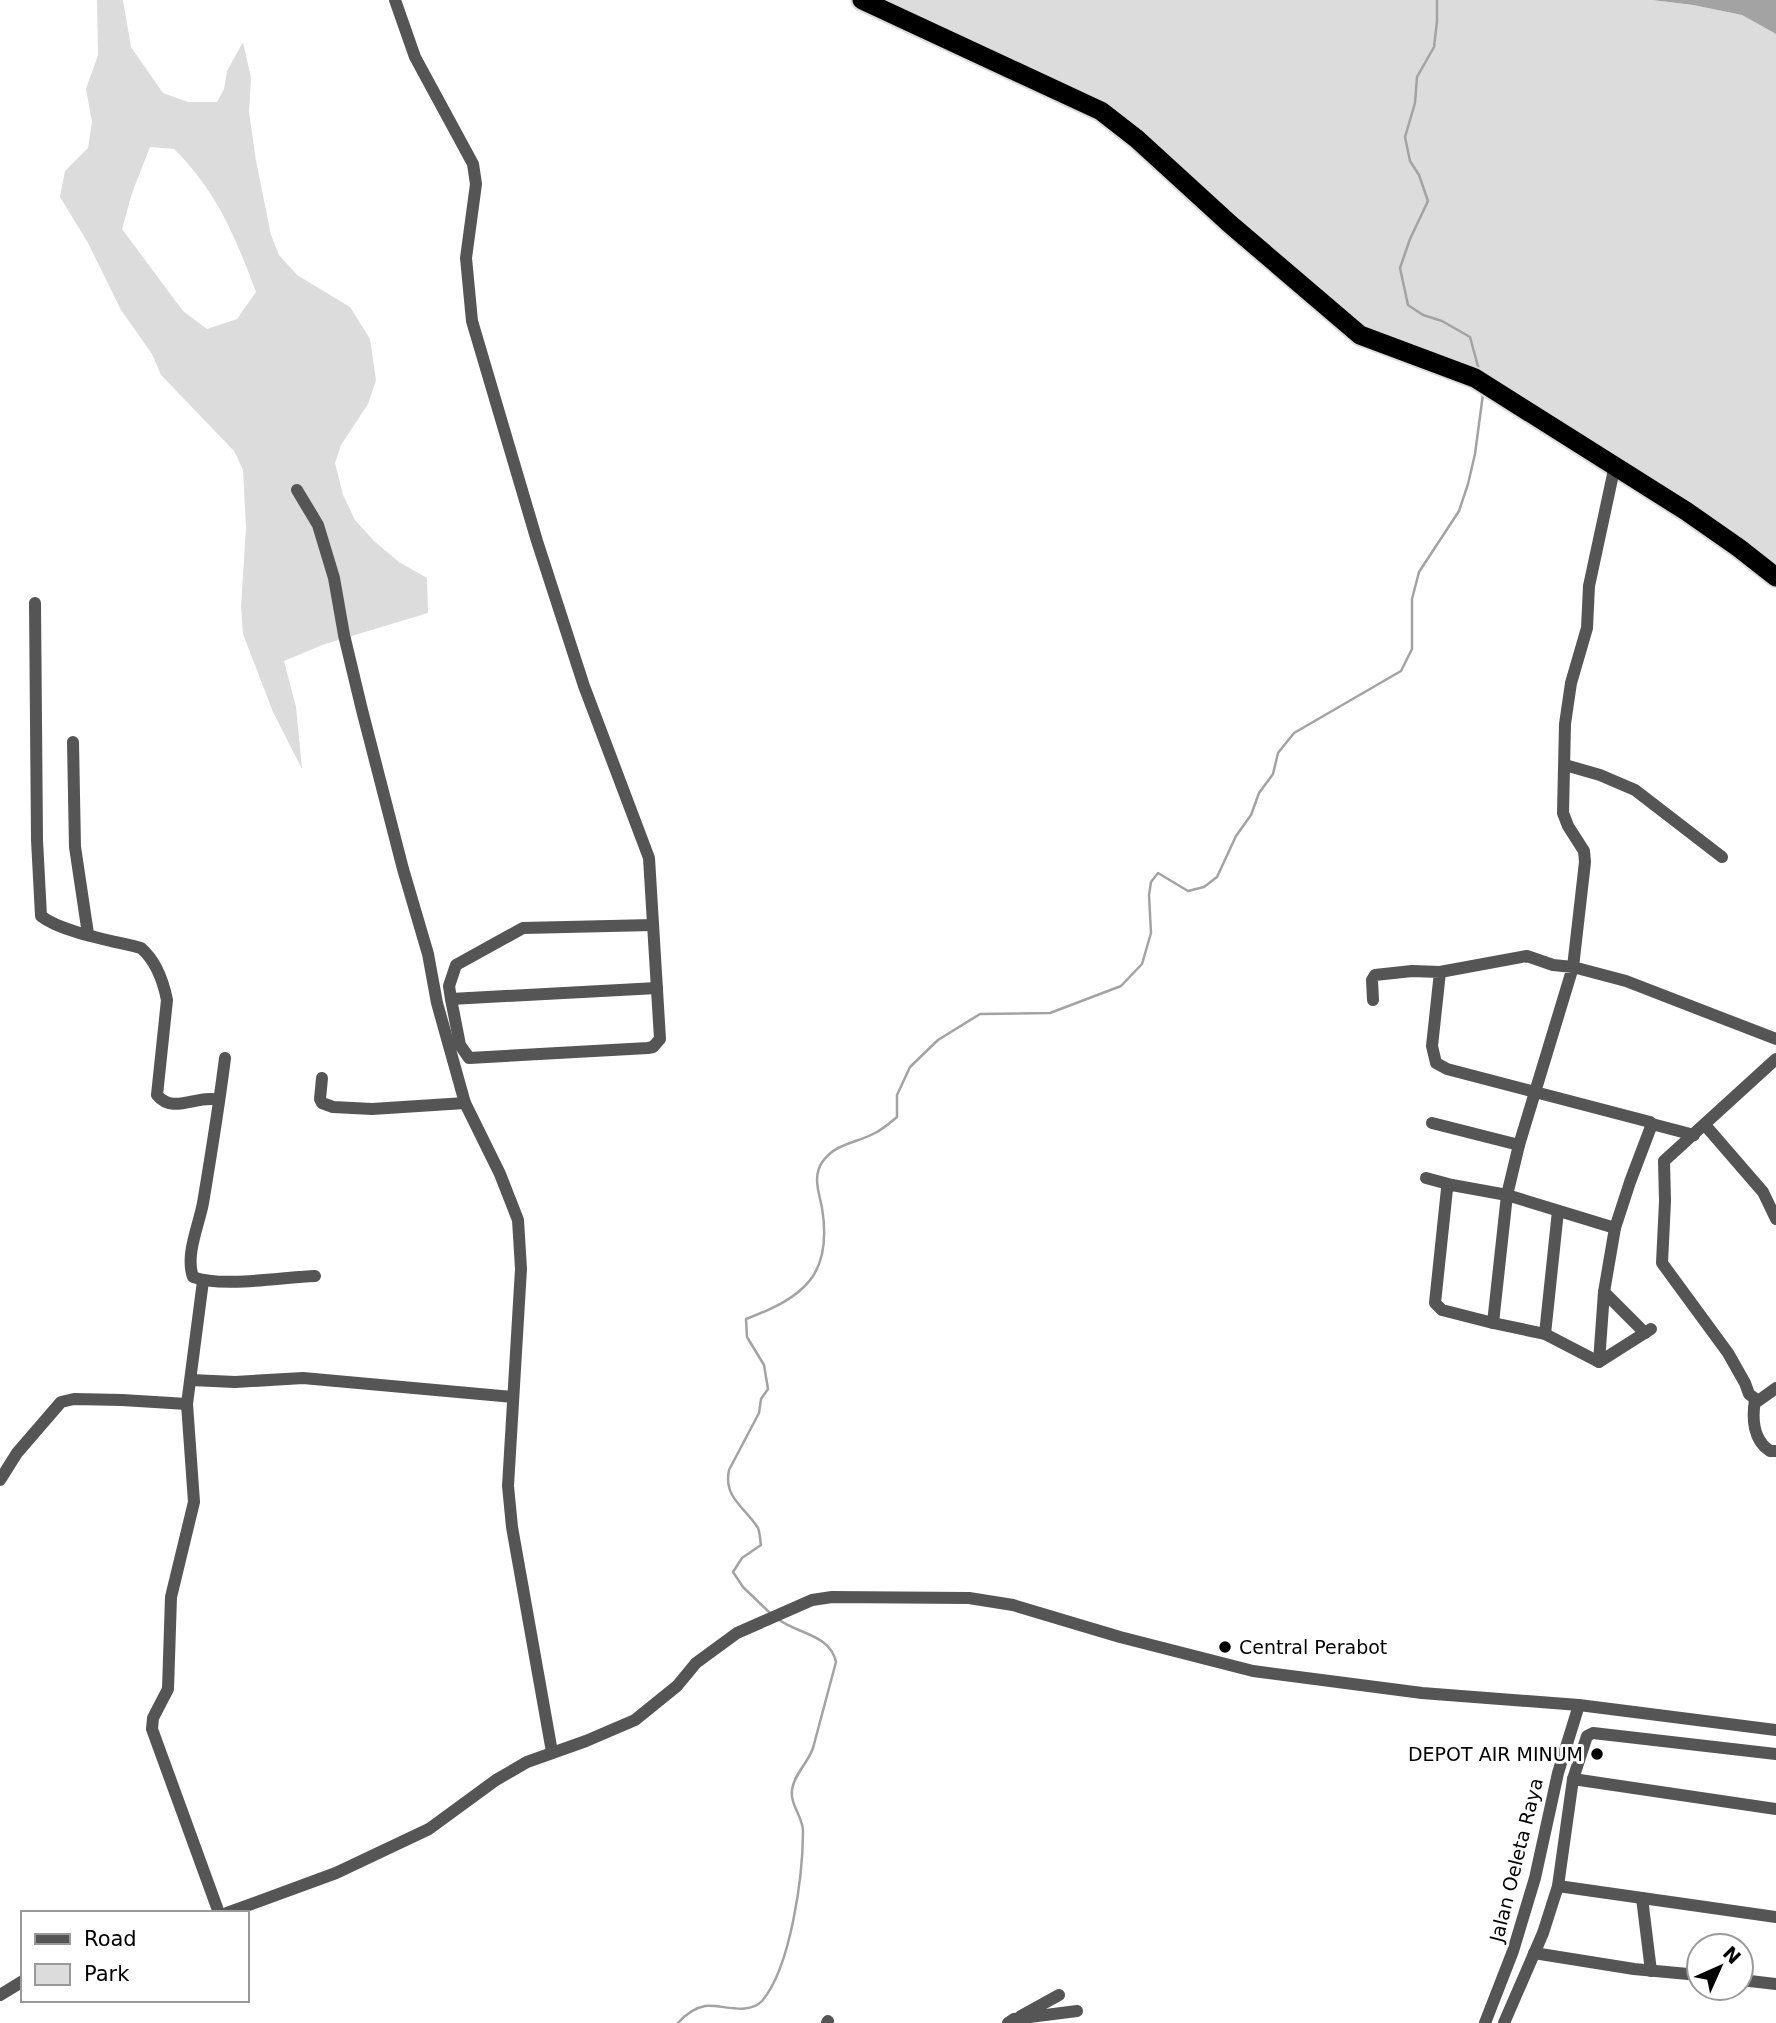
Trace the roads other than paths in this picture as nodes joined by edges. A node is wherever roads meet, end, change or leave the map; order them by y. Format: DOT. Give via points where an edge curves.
graph roads {
  1 [pos="395,0"];
  2 [pos="862,0"];
  3 [pos="1615,465"];
  4 [pos="297,490"];
  5 [pos="1776,577"];
  6 [pos="35,603"];
  7 [pos="74,742"];
  8 [pos="1565,765"];
  9 [pos="1722,857"];
  10 [pos="653,925"];
  11 [pos="88,934"];
  12 [pos="1573,967"];
  13 [pos="1440,972"];
  14 [pos="657,988"];
  15 [pos="451,999"];
  16 [pos="1374,1000"];
  17 [pos="1776,1039"];
  18 [pos="225,1058"];
  19 [pos="1776,1059"];
  20 [pos="322,1078"];
  21 [pos="1537,1092"];
  22 [pos="219,1100"];
  23 [pos="465,1102"];
  24 [pos="1432,1123"];
  25 [pos="1653,1124"];
  26 [pos="1705,1125"];
  27 [pos="1694,1135"];
  28 [pos="1519,1145"];
  29 [pos="1426,1178"];
  30 [pos="1452,1185"];
  31 [pos="1776,1188"];
  32 [pos="1763,1192"];
  33 [pos="1507,1195"];
  34 [pos="1558,1211"];
  35 [pos="1776,1219"];
  36 [pos="1615,1227"];
  37 [pos="315,1276"];
  38 [pos="203,1281"];
  39 [pos="1604,1292"];
  40 [pos="1493,1323"];
  41 [pos="1545,1334"];
  42 [pos="1599,1362"];
  43 [pos="191,1380"];
  44 [pos="1776,1388"];
  45 [pos="513,1397"];
  46 [pos="1755,1400"];
  47 [pos="187,1404"];
  48 [pos="1776,1451"];
  49 [pos="0,1480"];
  50 [pos="1579,1705"];
  51 [pos="1776,1730"];
  52 [pos="552,1752"];
  53 [pos="1776,1754"];
  54 [pos="1573,1779"];
  55 [pos="1776,1809"];
  56 [pos="1558,1886"];
  57 [pos="1642,1898"];
  58 [pos="218,1911"];
  59 [pos="232,1911"];
  60 [pos="1776,1917"];
  61 [pos="1534,1953"];
  62 [pos="1651,1971"];
  63 [pos="1685,1974"];
  64 [pos="21,1982"];
  65 [pos="1755,1982"];
  66 [pos="1776,1984"];
  67 [pos="0,1995"];
  68 [pos="1059,1995"];
  69 [pos="1077,2011"];
  70 [pos="1011,2021"];
  71 [pos="1485,2023"];
  72 [pos="1504,2023"];
  1 -- 10 [label="street" via="415,57 473,164 476,184 466,258 477,343 584,686 646,845"];
  2 -- 3 [label="highway" via="1101,111 1355,332 1482,382"];
  3 -- 5 [label="highway"];
  3 -- 8 [label="street" via="1589,586 1587,628 1567,704"];
  4 -- 23 [label="street" via="318,525 334,578 362,710"];
  6 -- 11 [label="street" via="40,912 49,921"];
  7 -- 11 [label="street" via="75,847"];
  8 -- 9 [label="street" via="1635,790"];
  8 -- 12 [label="street" via="1563,813 1586,862"];
  10 -- 14 [label="street"];
  10 -- 15 [label="street" via="523,928 456,965 449,986"];
  11 -- 22 [label="street" via="141,948 159,973 167,1000 157,1095 177,1105"];
  12 -- 13 [label="street" via="1527,956"];
  12 -- 17 [label="street" via="1639,986"];
  12 -- 21 [label="street"];
  13 -- 16 [label="street" via="1376,975 1372,980"];
  13 -- 21 [label="street" via="1432,1046 1436,1063"];
  14 -- 15 [label="street"];
  14 -- 15 [label="street" via="660,1039 653,1047 469,1058 460,1045"];
  18 -- 22 [label="street"];
  19 -- 26 [label="street"];
  20 -- 23 [label="street" via="320,1099 333,1107"];
  21 -- 25 [label="street"];
  21 -- 28 [label="street"];
  22 -- 38 [label="street" via="192,1255 193,1277"];
  23 -- 45 [label="street" via="518,1220 521,1269"];
  24 -- 28 [label="street"];
  25 -- 27 [label="street"];
  25 -- 36 [label="street"];
  26 -- 27 [label="street"];
  26 -- 32 [label="street"];
  27 -- 46 [label="street" via="1664,1161 1661,1260 1728,1353"];
  28 -- 33 [label="street"];
  29 -- 30 [label="street"];
  30 -- 33 [label="street"];
  30 -- 40 [label="street" via="1447,1189 1435,1303 1441,1310"];
  31 -- 32 [label="street"];
  32 -- 35 [label="street"];
  33 -- 34 [label="street"];
  33 -- 40 [label="street"];
  34 -- 36 [label="street"];
  34 -- 41 [label="street"];
  36 -- 39 [label="street"];
  37 -- 38 [label="street"];
  38 -- 43 [label="street"];
  39 -- 42 [label="street"];
  39 -- 42 [label="street" via="1648,1331"];
  40 -- 41 [label="street"];
  41 -- 42 [label="street"];
  43 -- 45 [label="street" via="303,1378"];
  43 -- 47 [label="street"];
  44 -- 46 [label="street"];
  45 -- 52 [label="street" via="508,1486 512,1527"];
  46 -- 48 [label="street" via="1754,1427 1767,1450"];
  47 -- 49 [label="street" via="61,1402 16,1453"];
  47 -- 58 [label="street" via="194,1502 171,1597 168,1689 152,1729"];
  50 -- 51 [label="street"];
  50 -- 52 [label="street" via="1422,1693 1253,1671 1013,1605 969,1598 832,1597 793,1607 737,1633 696,1663 677,1686 635,1720"];
  50 -- 71 [label="street, Jalan Oeleta Raya" via="1517,1939"];
  52 -- 59 [label="street" via="496,1780 429,1829 336,1873"];
  53 -- 54 [label="street" via="1593,1732 1585,1740"];
  54 -- 55 [label="street"];
  54 -- 56 [label="street"];
  56 -- 57 [label="street"];
  56 -- 61 [label="street"];
  57 -- 60 [label="street"];
  57 -- 62 [label="street"];
  61 -- 62 [label="street"];
  61 -- 72 [label="street"];
  62 -- 63 [label="street"];
  64 -- 67 [label="street"];
  65 -- 66 [label="street"];
  68 -- 70 [label="street"];
  69 -- 70 [label="street"];
}
